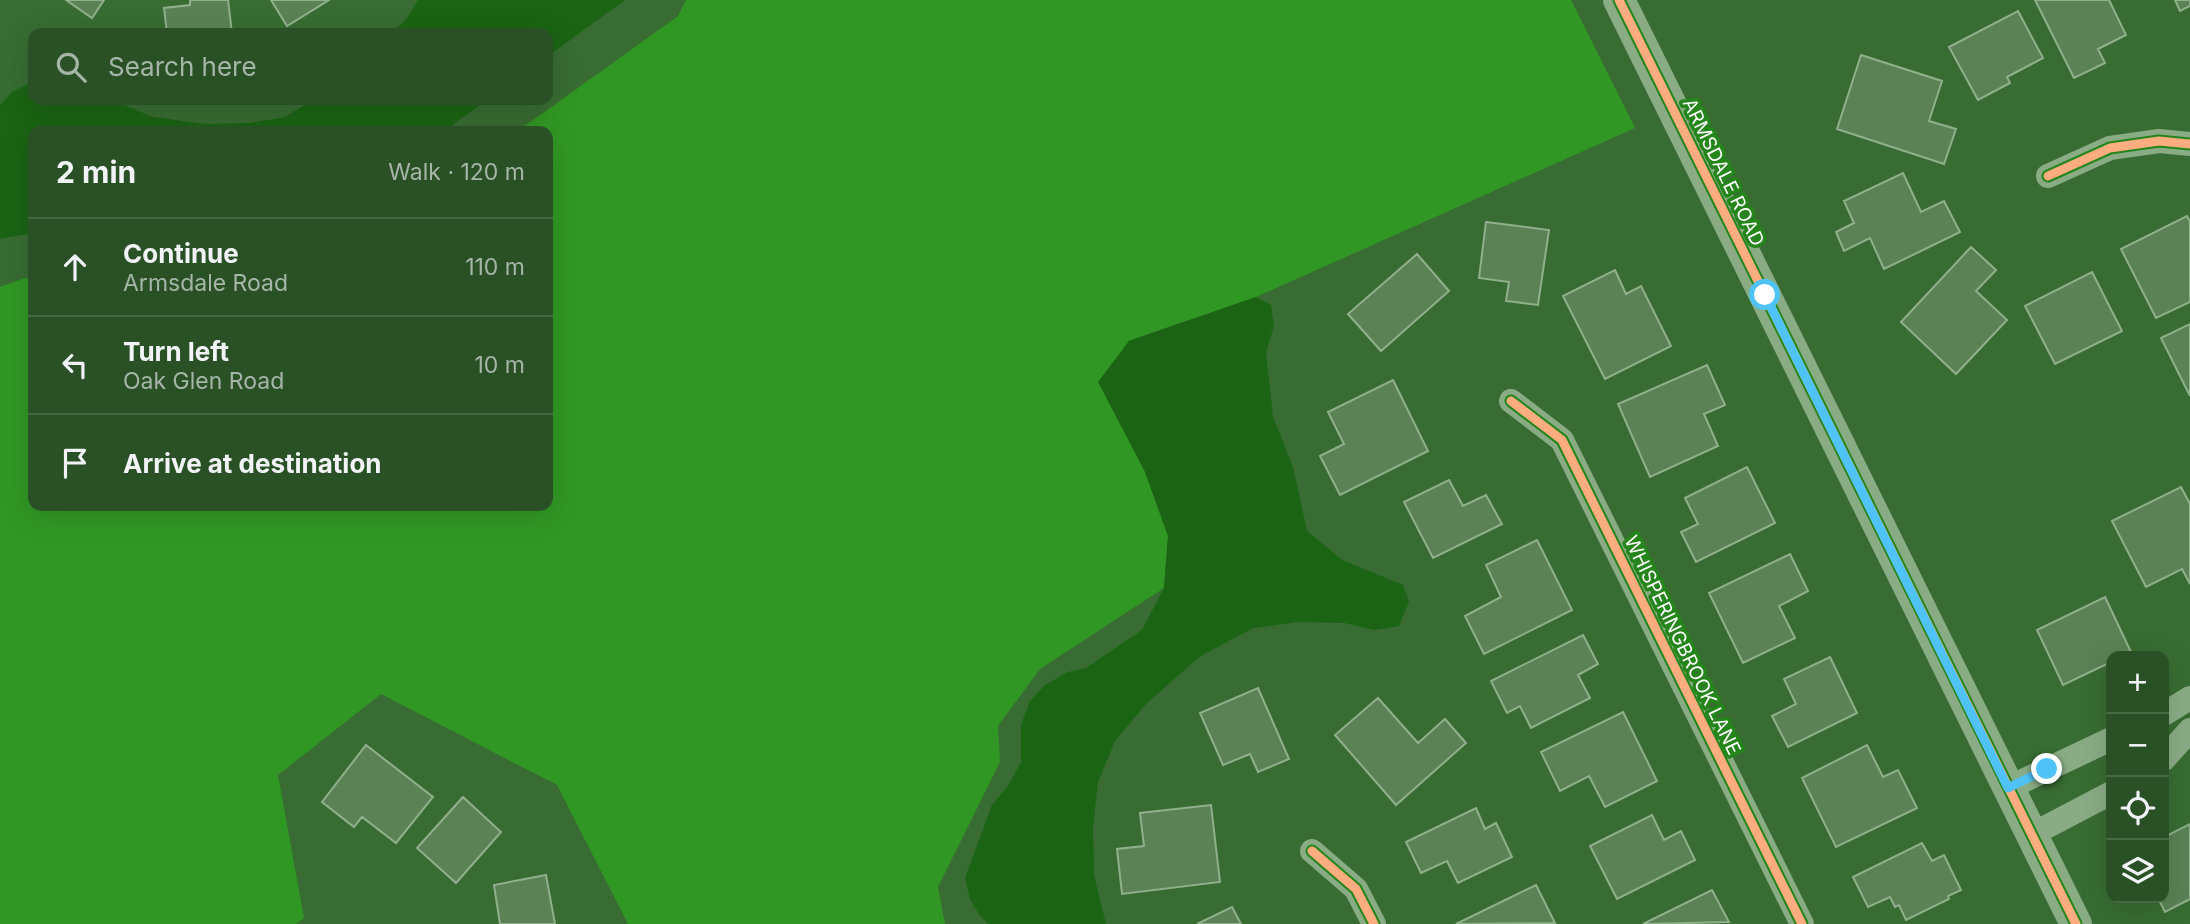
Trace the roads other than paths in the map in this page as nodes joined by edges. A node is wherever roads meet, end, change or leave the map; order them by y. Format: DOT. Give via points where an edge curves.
graph roads {
  1 [pos="1619,0"];
  2 [pos="2190,144"];
  3 [pos="2048,176"];
  4 [pos="1511,401"];
  5 [pos="2190,698"];
  6 [pos="2169,711"];
  7 [pos="2190,730"];
  8 [pos="2106,741"];
  9 [pos="2169,753"];
  10 [pos="2008,788"];
  11 [pos="2106,796"];
  12 [pos="2031,835"];
  13 [pos="1312,851"];
  14 [pos="1374,924"];
  15 [pos="1802,924"];
  16 [pos="2076,924"];
  1 -- 10 [label="street, ARMSDALE ROAD"];
  2 -- 3 [label="street" via="2159,141 2109,148"];
  4 -- 15 [label="street, WHISPERINGBROOK LANE" via="1562,440"];
  5 -- 6 [label="street"];
  7 -- 9 [label="street"];
  8 -- 10 [label="street"];
  10 -- 12 [label="street, ARMSDALE ROAD"];
  11 -- 12 [label="street"];
  12 -- 16 [label="street, ARMSDALE ROAD"];
  13 -- 14 [label="street" via="1356,889"];
}
